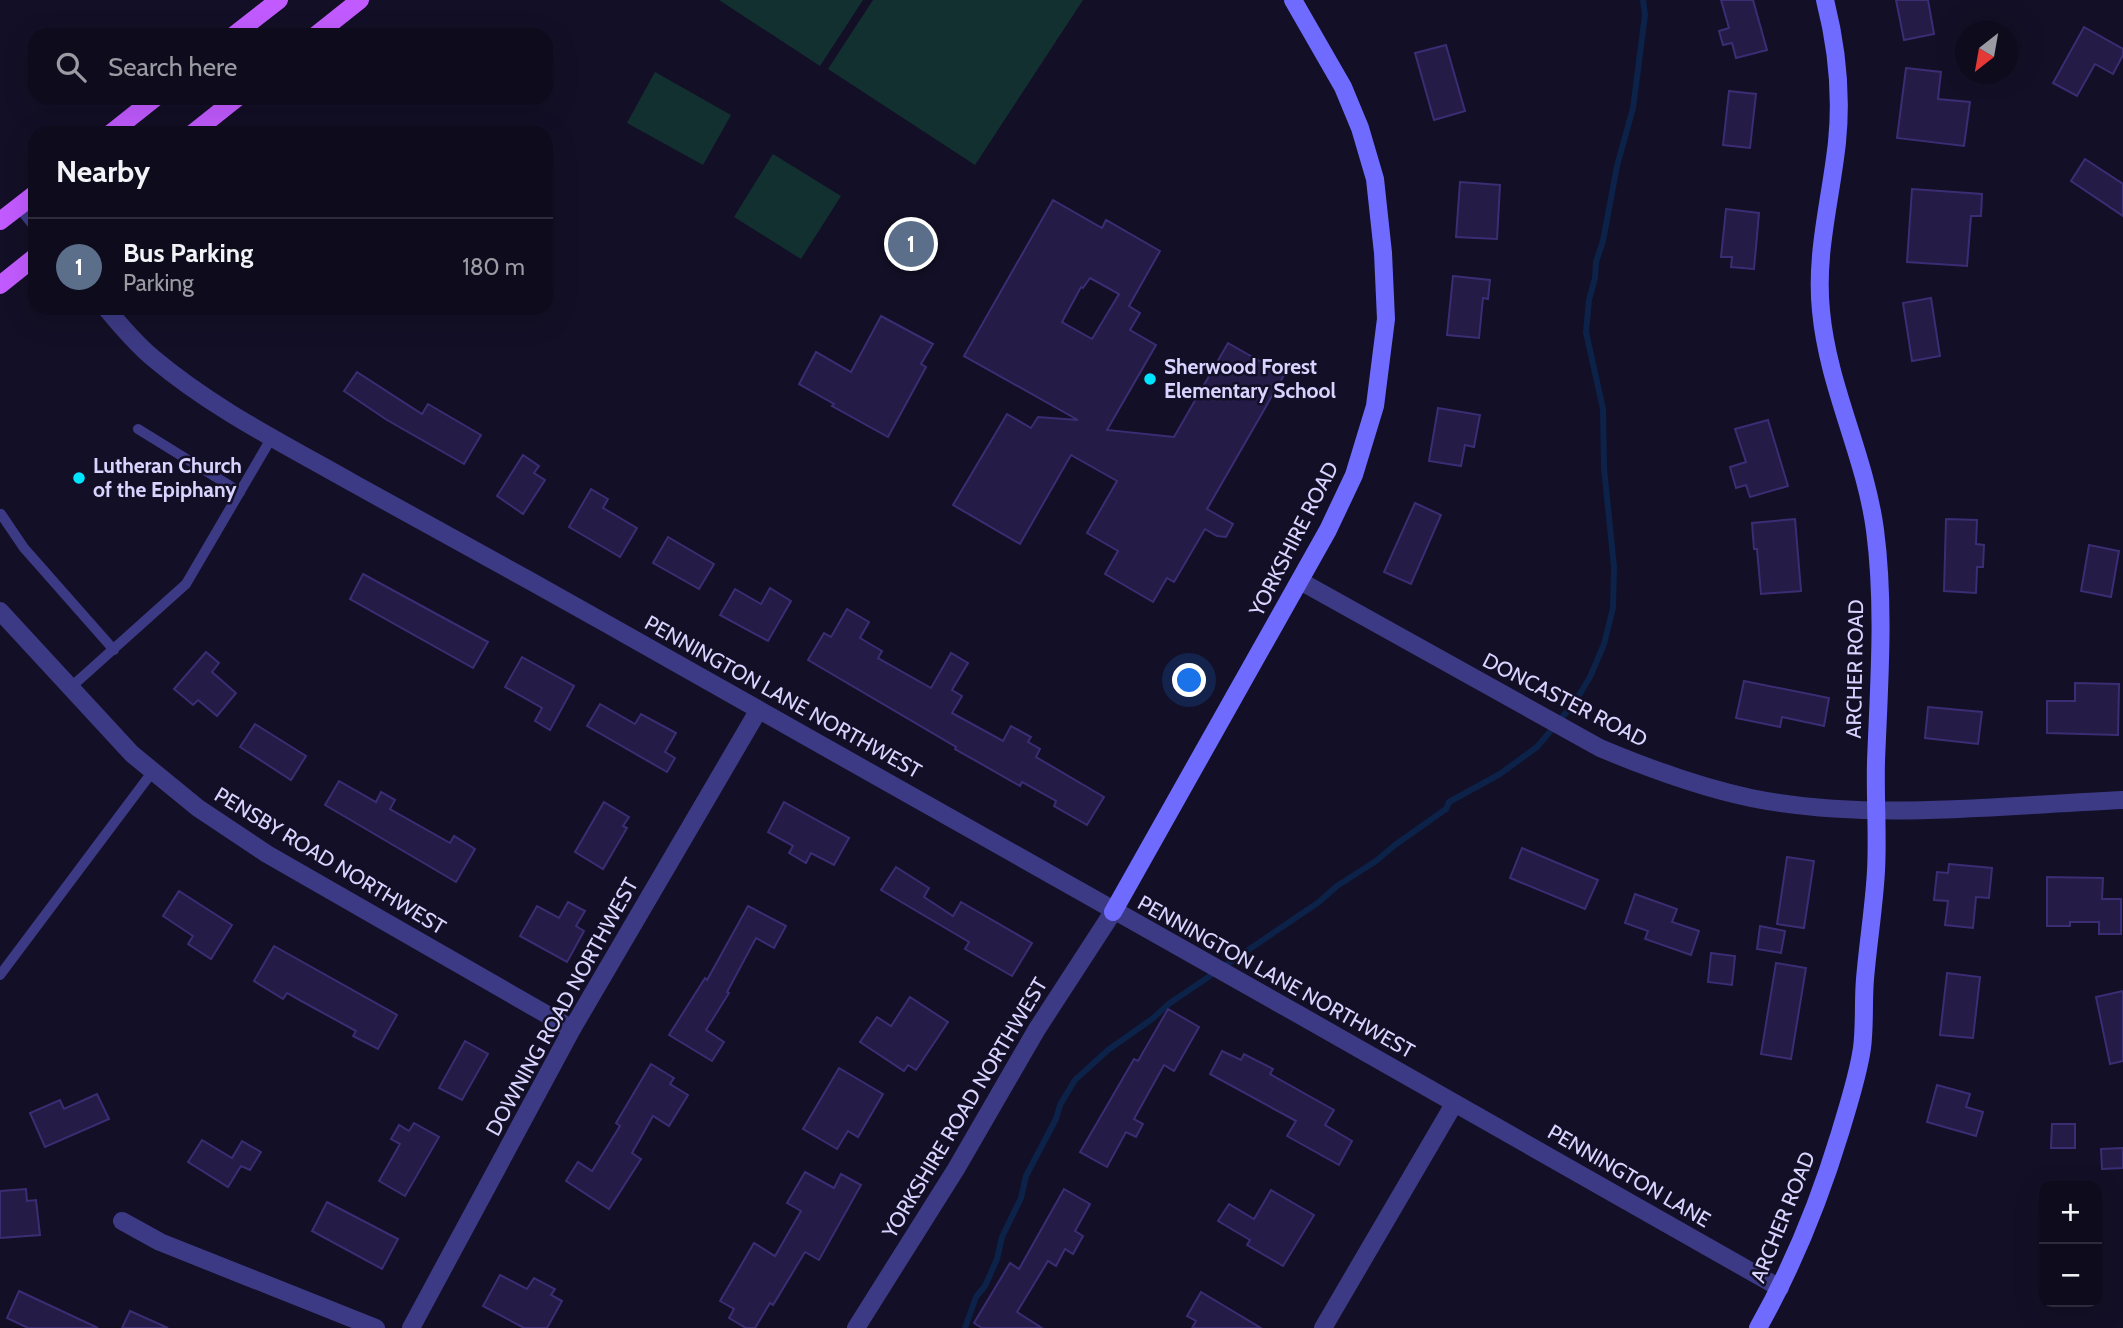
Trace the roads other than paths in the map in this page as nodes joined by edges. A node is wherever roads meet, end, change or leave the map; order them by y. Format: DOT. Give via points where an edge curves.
graph roads {
  1 [pos="279,0"];
  2 [pos="360,0"];
  3 [pos="1293,0"];
  4 [pos="1825,0"];
  5 [pos="243,28"];
  6 [pos="325,28"];
  7 [pos="146,105"];
  8 [pos="228,105"];
  9 [pos="120,126"];
  10 [pos="201,126"];
  11 [pos="28,199"];
  12 [pos="0,221"];
  13 [pos="28,263"];
  14 [pos="0,285"];
  15 [pos="113,315"];
  16 [pos="138,429"];
  17 [pos="272,437"];
  18 [pos="240,492"];
  19 [pos="1,514"];
  20 [pos="1300,581"];
  21 [pos="0,611"];
  22 [pos="114,650"];
  23 [pos="70,688"];
  24 [pos="758,711"];
  25 [pos="153,771"];
  26 [pos="2123,800"];
  27 [pos="1875,810"];
  28 [pos="1113,912"];
  29 [pos="4,961"];
  30 [pos="0,975"];
  31 [pos="572,1029"];
  32 [pos="1454,1104"];
  33 [pos="122,1221"];
  34 [pos="1780,1289"];
  35 [pos="376,1328"];
  36 [pos="411,1328"];
  37 [pos="856,1328"];
  38 [pos="1323,1328"];
  39 [pos="1758,1328"];
  1 -- 5 [label="main road"];
  2 -- 6 [label="main road"];
  3 -- 20 [label="street, YORKSHIRE ROAD" via="1343,87 1368,153 1375,179 1386,299 1385,338 1365,444"];
  4 -- 27 [label="street, ARCHER ROAD" via="1836,45 1840,95 1819,284 1827,350 1875,530 1879,664"];
  7 -- 9 [label="main road"];
  8 -- 10 [label="main road"];
  11 -- 12 [label="main road"];
  13 -- 14 [label="main road"];
  15 -- 17 [label="street, PENNINGTON LANE NORTHWEST" via="170,371"];
  16 -- 18 [label="lane"];
  17 -- 18 [label="lane"];
  17 -- 24 [label="street, PENNINGTON LANE NORTHWEST"];
  18 -- 22 [label="lane" via="186,584"];
  19 -- 22 [label="lane" via="24,548"];
  20 -- 27 [label="street, DONCASTER ROAD" via="1566,730 1647,768 1754,798"];
  20 -- 28 [label="street, YORKSHIRE ROAD"];
  21 -- 23 [label="street, PENSBY ROAD NORTHWEST"];
  22 -- 23 [label="lane"];
  23 -- 25 [label="street, PENSBY ROAD NORTHWEST"];
  24 -- 28 [label="street, PENNINGTON LANE NORTHWEST"];
  24 -- 31 [label="street, DOWNING ROAD NORTHWEST"];
  25 -- 29 [label="lane"];
  25 -- 31 [label="street, PENSBY ROAD NORTHWEST" via="198,808 267,853"];
  26 -- 27 [label="street, DONCASTER ROAD"];
  27 -- 34 [label="street, ARCHER ROAD" via="1876,868 1862,1048 1828,1172"];
  28 -- 32 [label="street, PENNINGTON LANE NORTHWEST"];
  28 -- 37 [label="street, YORKSHIRE ROAD NORTHWEST"];
  29 -- 30 [label="lane"];
  31 -- 36 [label="street, DOWNING ROAD NORTHWEST"];
  32 -- 34 [label="street, PENNINGTON LANE"];
  32 -- 38 [label="street"];
  33 -- 35 [label="street" via="160,1242"];
  34 -- 39 [label="street, ARCHER ROAD"];
}
